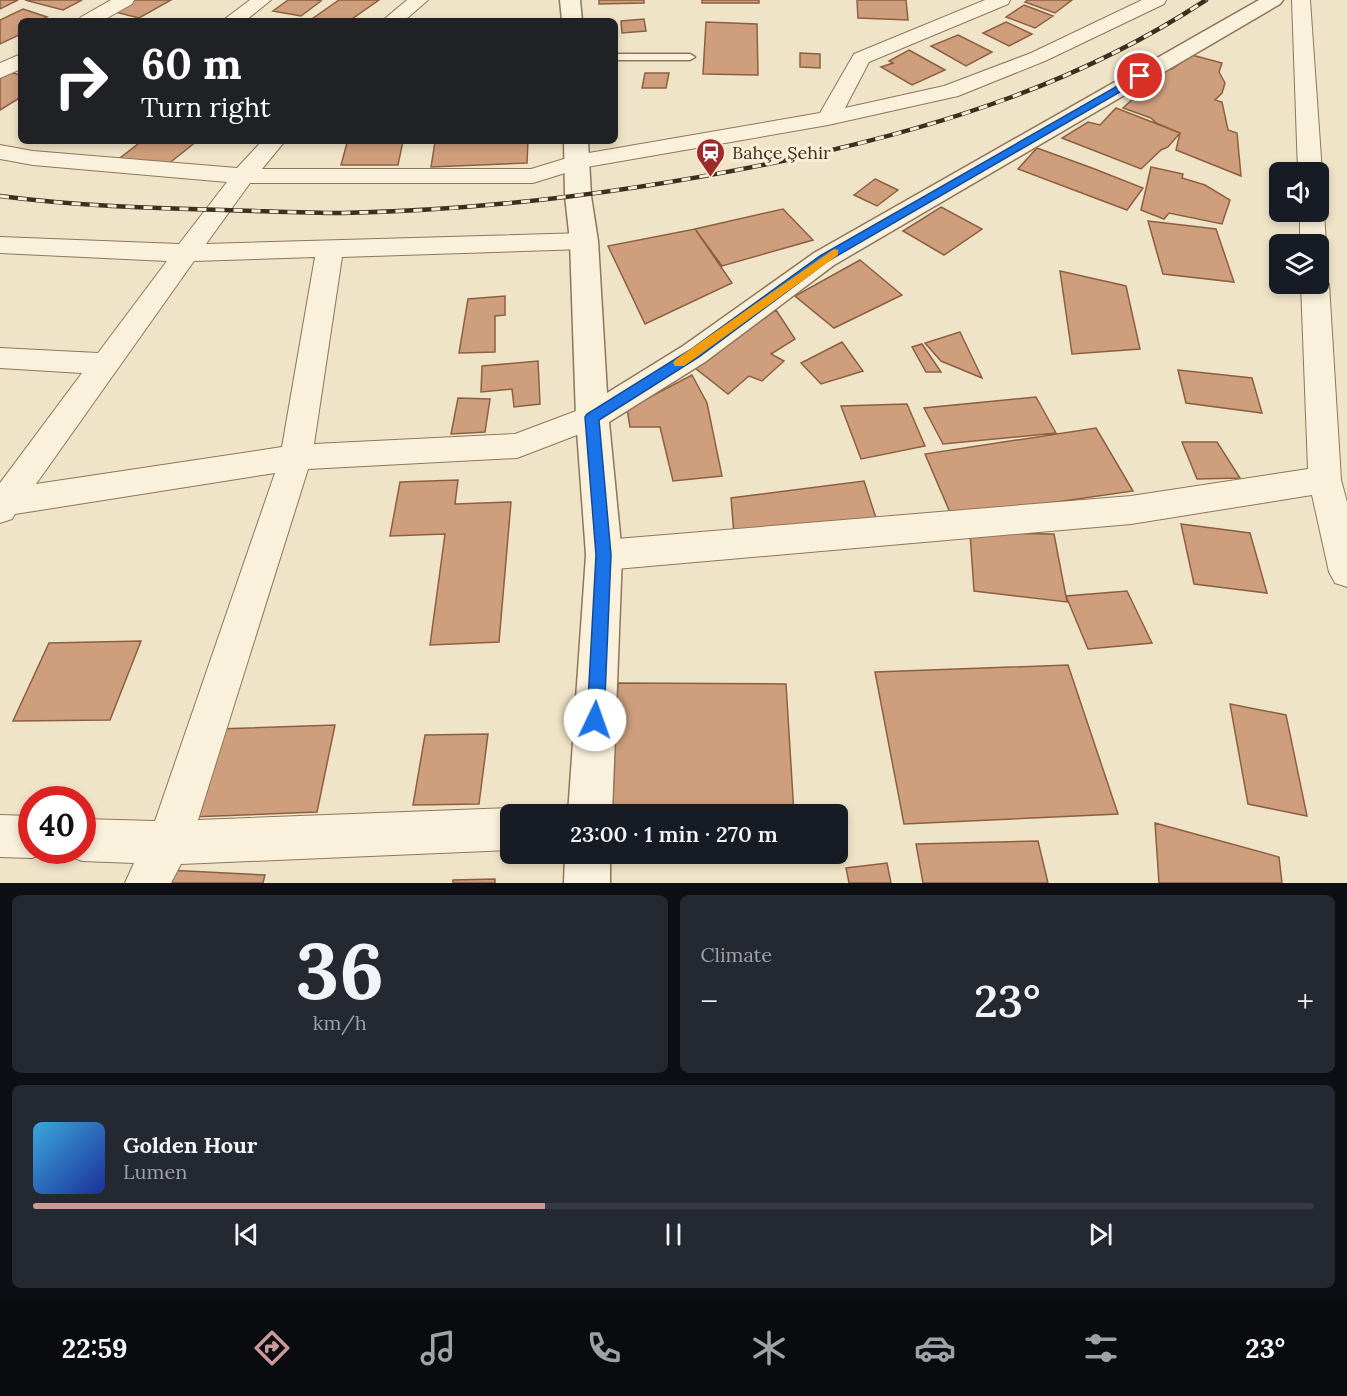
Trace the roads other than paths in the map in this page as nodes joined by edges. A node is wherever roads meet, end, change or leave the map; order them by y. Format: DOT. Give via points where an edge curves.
graph roads {
  1 [pos="124,0"];
  2 [pos="262,0"];
  3 [pos="420,0"];
  4 [pos="570,0"];
  5 [pos="1000,0"];
  6 [pos="1273,0"];
  7 [pos="1301,0"];
  8 [pos="1145,2"];
  9 [pos="93,18"];
  10 [pos="236,18"];
  11 [pos="396,18"];
  12 [pos="572,18"];
  13 [pos="618,57"];
  14 [pos="690,57"];
  15 [pos="18,62"];
  16 [pos="0,72"];
  17 [pos="828,118"];
  18 [pos="54,144"];
  19 [pos="271,144"];
  20 [pos="0,152"];
  21 [pos="577,152"];
  22 [pos="33,158"];
  23 [pos="1309,162"];
  24 [pos="243,176"];
  25 [pos="584,241"];
  26 [pos="0,245"];
  27 [pos="330,247"];
  28 [pos="186,253"];
  29 [pos="1316,294"];
  30 [pos="0,358"];
  31 [pos="105,364"];
  32 [pos="592,417"];
  33 [pos="296,457"];
  34 [pos="1325,480"];
  35 [pos="1,505"];
  36 [pos="604,555"];
  37 [pos="1347,572"];
  38 [pos="591,804"];
  39 [pos="500,829"];
  40 [pos="0,836"];
  41 [pos="18,837"];
  42 [pos="96,840"];
  43 [pos="169,843"];
  44 [pos="588,864"];
  45 [pos="147,883"];
  46 [pos="587,883"];
  1 -- 9 [label="street"];
  2 -- 10 [label="street"];
  3 -- 11 [label="street"];
  4 -- 12 [label="street"];
  5 -- 17 [label="street" via="861,58"];
  6 -- 32 [label="street" via="824,259 694,354"];
  7 -- 23 [label="street"];
  8 -- 17 [label="street" via="1038,57 950,91"];
  13 -- 14 [label="lane"];
  15 -- 16 [label="street"];
  17 -- 21 [label="street"];
  18 -- 22 [label="street"];
  19 -- 24 [label="street"];
  20 -- 22 [label="street"];
  21 -- 24 [label="street" via="533,176"];
  21 -- 25 [label="street"];
  22 -- 24 [label="street"];
  24 -- 28 [label="street"];
  25 -- 27 [label="street"];
  25 -- 32 [label="street"];
  26 -- 28 [label="street"];
  27 -- 28 [label="street"];
  27 -- 33 [label="street"];
  28 -- 31 [label="street"];
  29 -- 34 [label="street"];
  30 -- 31 [label="street"];
  31 -- 35 [label="street"];
  32 -- 33 [label="street" via="517,446"];
  32 -- 36 [label="street"];
  33 -- 35 [label="street"];
  33 -- 43 [label="street"];
  34 -- 36 [label="street" via="1131,510"];
  34 -- 37 [label="street"];
  36 -- 38 [label="street"];
  39 -- 43 [label="street"];
  40 -- 41 [label="street"];
  42 -- 43 [label="street"];
  43 -- 45 [label="street"];
  44 -- 46 [label="street"];
}
